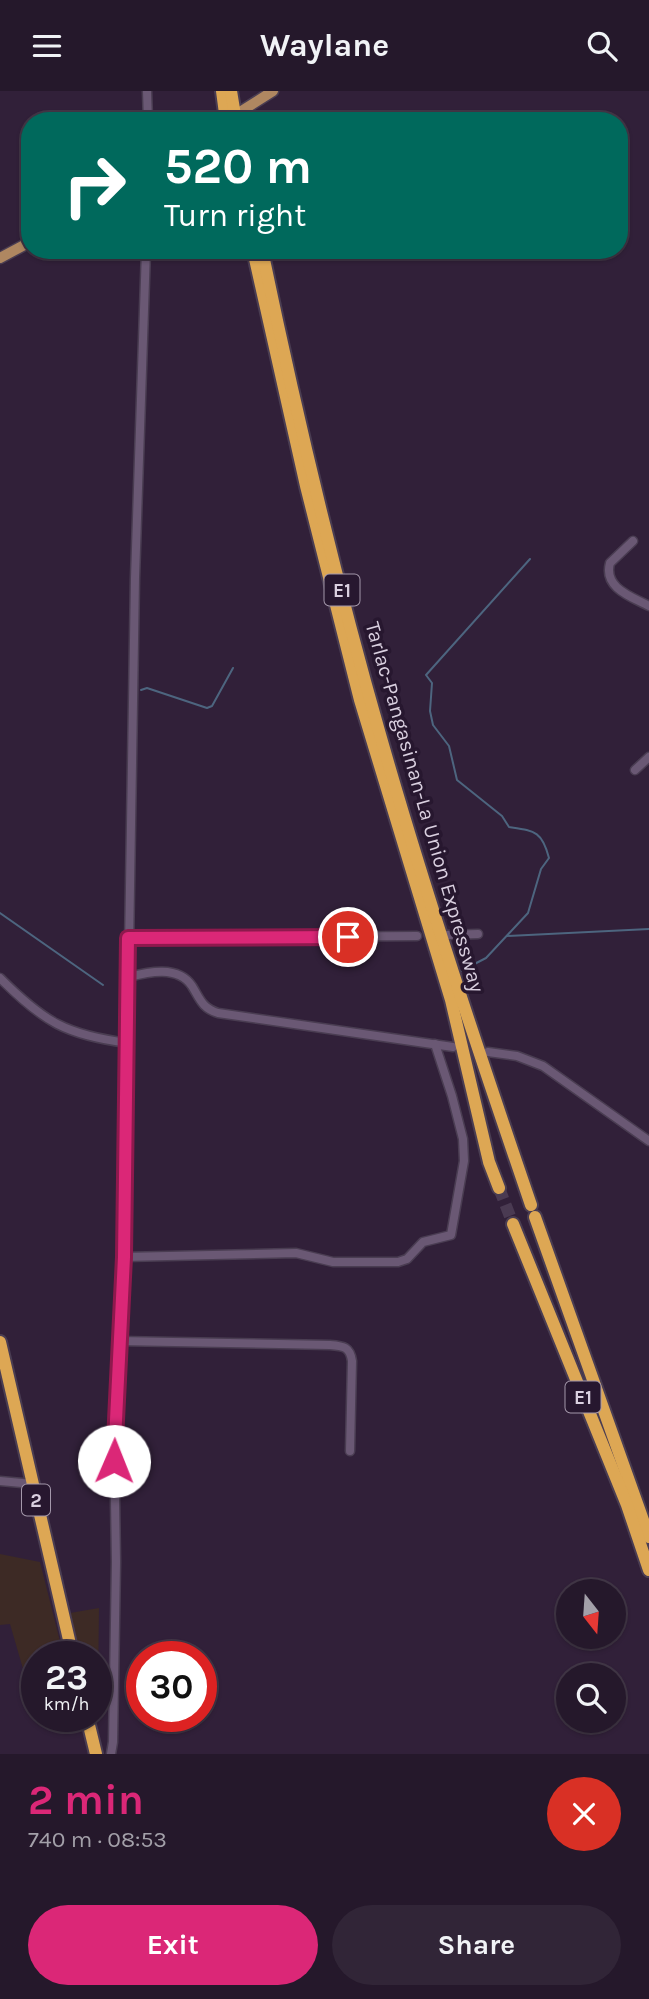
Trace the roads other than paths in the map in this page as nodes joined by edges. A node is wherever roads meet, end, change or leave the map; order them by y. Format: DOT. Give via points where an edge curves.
graph roads {
  1 [pos="147,91"];
  2 [pos="222,91"];
  3 [pos="231,91"];
  4 [pos="262,91"];
  5 [pos="273,91"];
  6 [pos="148,112"];
  7 [pos="221,112"];
  8 [pos="238,112"];
  9 [pos="239,112"];
  10 [pos="240,112"];
  11 [pos="21,246"];
  12 [pos="0,258"];
  13 [pos="146,259"];
  14 [pos="255,259"];
  15 [pos="264,259"];
  16 [pos="633,541"];
  17 [pos="649,606"];
  18 [pos="649,757"];
  19 [pos="635,770"];
  20 [pos="478,934"];
  21 [pos="447,935"];
  22 [pos="417,936"];
  23 [pos="128,938"];
  24 [pos="129,977"];
  25 [pos="0,978"];
  26 [pos="128,1043"];
  27 [pos="435,1044"];
  28 [pos="453,1047"];
  29 [pos="488,1052"];
  30 [pos="649,1140"];
  31 [pos="499,1188"];
  32 [pos="513,1224"];
  33 [pos="124,1257"];
  34 [pos="119,1341"];
  35 [pos="0,1342"];
  36 [pos="350,1451"];
  37 [pos="0,1481"];
  38 [pos="33,1484"];
  39 [pos="649,1537"];
  40 [pos="649,1570"];
  41 [pos="70,1641"];
  42 [pos="91,1732"];
  43 [pos="96,1754"];
  44 [pos="111,1754"];
  1 -- 6 [label="street"];
  2 -- 7 [label="highway"];
  3 -- 8 [label="highway"];
  4 -- 9 [label="main road"];
  5 -- 10 [label="main road"];
  11 -- 12 [label="main road"];
  13 -- 23 [label="street"];
  14 -- 31 [label="highway, Tarlac-Pangasinan-La Union Expressway / E1" via="357,686 451,1000"];
  15 -- 39 [label="highway, Tarlac-Pangasinan-La Union Expressway / E1" via="314,482 380,736 471,1031"];
  16 -- 17 [label="street" via="610,563 609,576 613,585"];
  18 -- 19 [label="street"];
  20 -- 21 [label="street"];
  22 -- 23 [label="street"];
  23 -- 24 [label="street"];
  24 -- 26 [label="street"];
  24 -- 27 [label="street" via="163,972 181,976 202,1006 218,1013"];
  25 -- 26 [label="street" via="46,1020"];
  26 -- 33 [label="street"];
  27 -- 28 [label="street"];
  27 -- 33 [label="street" via="464,1146 451,1235 423,1242 398,1262 333,1262 296,1253"];
  29 -- 30 [label="street" via="543,1066"];
  32 -- 40 [label="highway, E1"];
  33 -- 34 [label="street"];
  34 -- 36 [label="street" via="347,1348 352,1361"];
  34 -- 44 [label="street"];
  35 -- 38 [label="highway, 2"];
  37 -- 38 [label="street"];
  38 -- 41 [label="highway, 2"];
  42 -- 43 [label="highway"];
}
